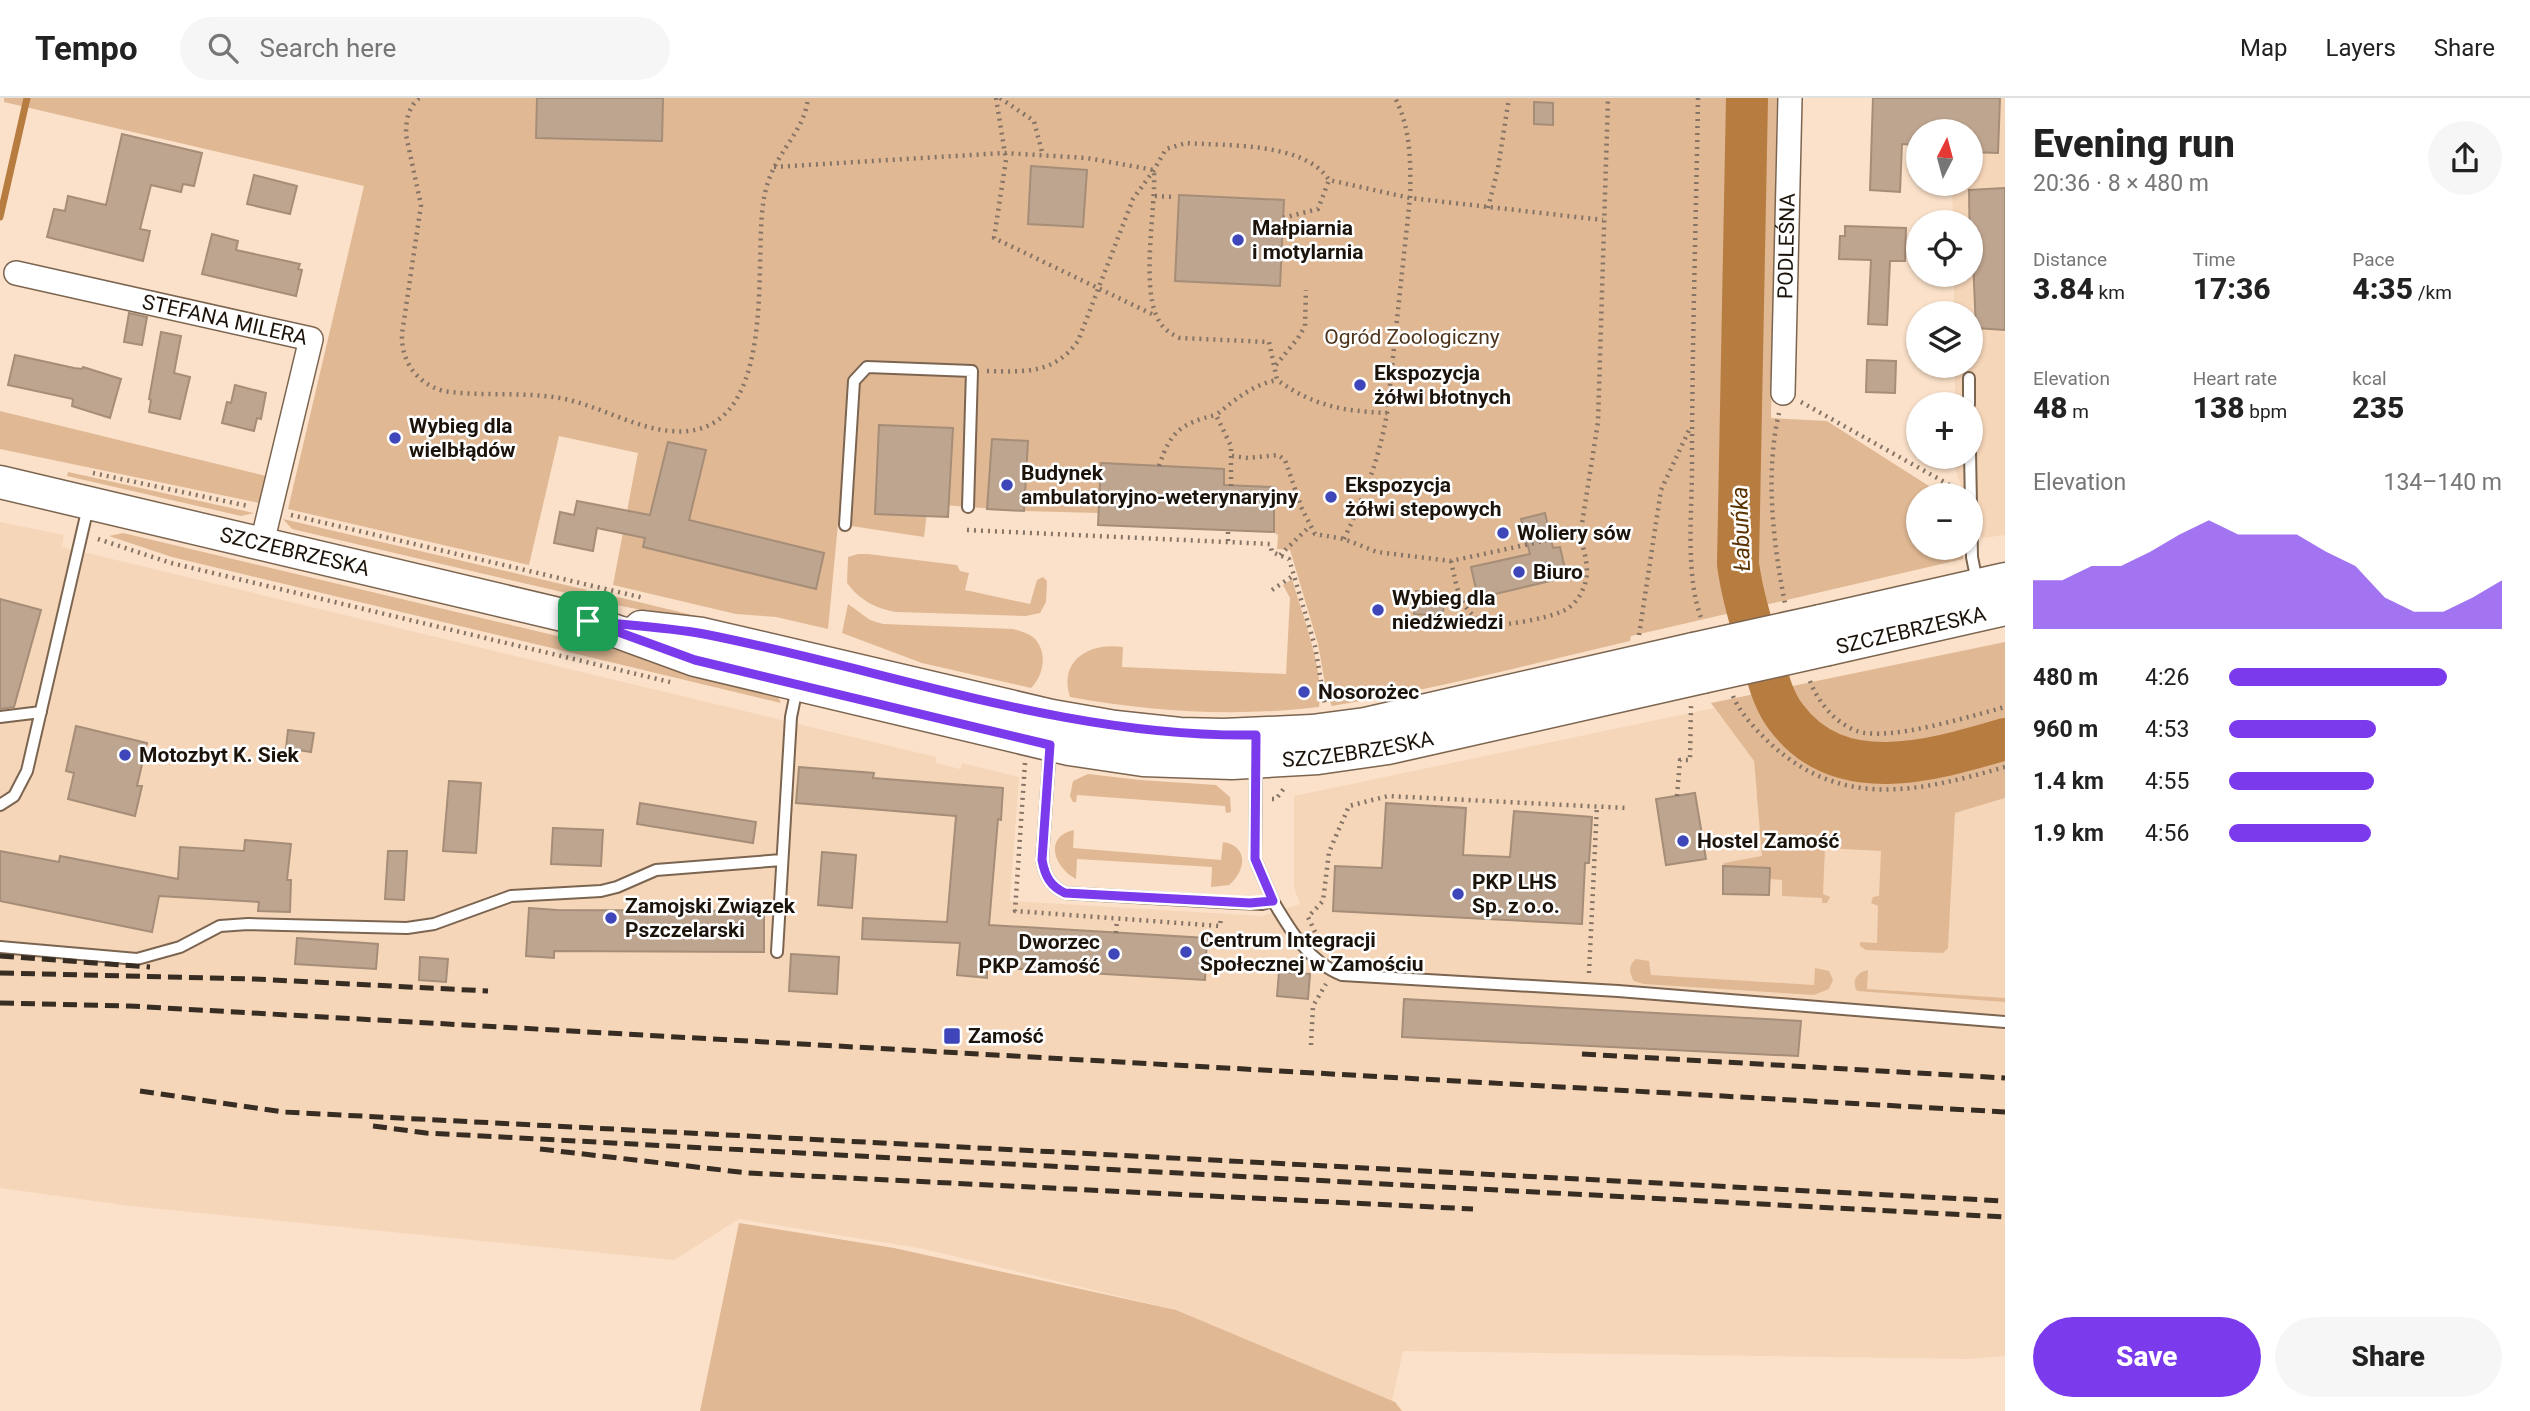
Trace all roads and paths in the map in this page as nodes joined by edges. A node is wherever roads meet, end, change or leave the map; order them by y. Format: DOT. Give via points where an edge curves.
graph roads {
  1 [pos="419,98"];
  2 [pos="808,98"];
  3 [pos="998,98"];
  4 [pos="1395,98"];
  5 [pos="1509,98"];
  6 [pos="1608,98"];
  7 [pos="1698,98"];
  8 [pos="1790,98"];
  9 [pos="1004,153"];
  10 [pos="1043,156"];
  11 [pos="774,167"];
  12 [pos="1154,170"];
  13 [pos="1329,180"];
  14 [pos="1155,195"];
  15 [pos="1175,197"];
  16 [pos="1410,198"];
  17 [pos="1488,208"];
  18 [pos="1283,218"];
  19 [pos="1603,220"];
  20 [pos="16,273"];
  21 [pos="1098,288"];
  22 [pos="1306,290"];
  23 [pos="1156,316"];
  24 [pos="1275,366"];
  25 [pos="972,371"];
  26 [pos="1969,378"];
  27 [pos="1277,380"];
  28 [pos="1969,392"];
  29 [pos="1783,393"];
  30 [pos="1387,413"];
  31 [pos="1216,415"];
  32 [pos="1692,424"];
  33 [pos="1232,456"];
  34 [pos="1159,466"];
  35 [pos="1970,469"];
  36 [pos="0,482"];
  37 [pos="1945,483"];
  38 [pos="1231,486"];
  39 [pos="89,487"];
  40 [pos="968,507"];
  41 [pos="258,508"];
  42 [pos="845,525"];
  43 [pos="1310,526"];
  44 [pos="967,530"];
  45 [pos="1228,530"];
  46 [pos="82,533"];
  47 [pos="1580,536"];
  48 [pos="1344,539"];
  49 [pos="1228,541"];
  50 [pos="262,543"];
  51 [pos="1280,555"];
  52 [pos="1451,561"];
  53 [pos="1294,575"];
  54 [pos="1272,590"];
  55 [pos="1989,598"];
  56 [pos="588,621"];
  57 [pos="1637,645"];
  58 [pos="1705,669"];
  59 [pos="672,683"];
  60 [pos="797,685"];
  61 [pos="41,712"];
  62 [pos="1327,713"];
  63 [pos="0,717"];
  64 [pos="1046,737"];
  65 [pos="1256,749"];
  66 [pos="1013,761"];
  67 [pos="2005,767"];
  68 [pos="1677,796"];
  69 [pos="0,805"];
  70 [pos="1597,806"];
  71 [pos="1626,808"];
  72 [pos="782,860"];
  73 [pos="1273,901"];
  74 [pos="1117,920"];
  75 [pos="1116,933"];
  76 [pos="1319,940"];
  77 [pos="0,947"];
  78 [pos="777,952"];
  79 [pos="1334,972"];
  80 [pos="1589,979"];
  81 [pos="2005,1022"];
  82 [pos="1311,1045"];
  1 -- 11 [label="path" via="404,117 421,205 403,352 409,367 428,385 443,391 557,398 670,431 695,430 718,421 743,385 757,335 762,212"];
  2 -- 11 [label="path" via="799,128"];
  3 -- 9 [label="path"];
  3 -- 10 [label="path" via="1034,121"];
  4 -- 16 [label="path" via="1411,163"];
  5 -- 17 [label="path"];
  6 -- 19 [label="path"];
  7 -- 32 [label="path"];
  8 -- 29 [label="street, PODLEŚNA"];
  9 -- 10 [label="path"];
  9 -- 11 [label="path"];
  9 -- 21 [label="path" via="994,238"];
  10 -- 12 [label="path" via="1087,158"];
  12 -- 13 [label="path" via="1166,149 1186,143 1297,155 1323,170"];
  12 -- 14 [label="path"];
  12 -- 21 [label="path" via="1133,199"];
  13 -- 16 [label="path"];
  13 -- 18 [label="path" via="1318,209"];
  14 -- 15 [label="path"];
  14 -- 23 [label="path" via="1150,242"];
  16 -- 17 [label="path"];
  16 -- 30 [label="path"];
  17 -- 19 [label="path"];
  19 -- 47 [label="path" via="1598,422"];
  20 -- 50 [label="street, STEFANA MILERA" via="311,339"];
  21 -- 23 [label="path"];
  21 -- 25 [label="path" via="1078,341 1054,365"];
  22 -- 24 [label="path" via="1305,326"];
  23 -- 24 [label="path" via="1168,333 1180,338 1269,342"];
  24 -- 27 [label="path"];
  25 -- 40 [label="lane"];
  25 -- 42 [label="lane" via="876,366 857,376"];
  26 -- 28 [label="lane"];
  27 -- 30 [label="path" via="1313,402"];
  27 -- 31 [label="path" via="1244,392"];
  29 -- 37 [label="path"];
  30 -- 48 [label="path" via="1371,482"];
  31 -- 33 [label="path" via="1228,436"];
  31 -- 34 [label="path" via="1186,424 1174,433"];
  32 -- 57 [label="path" via="1661,490"];
  32 -- 58 [label="path" via="1692,583"];
  33 -- 38 [label="path"];
  33 -- 43 [label="path" via="1278,455 1285,460"];
  35 -- 55 [label="lane" via="1972,557"];
  36 -- 39 [label="street, SZCZEBRZESKA"];
  39 -- 41 [label="path"];
  39 -- 46 [label="lane"];
  39 -- 50 [label="street, SZCZEBRZESKA"];
  43 -- 48 [label="path" via="1315,534"];
  43 -- 51 [label="path"];
  44 -- 49 [label="path"];
  45 -- 49 [label="path"];
  46 -- 59 [label="path" via="171,562"];
  46 -- 61 [label="lane"];
  47 -- 52 [label="path"];
  47 -- 52 [label="path" via="1587,576 1577,599 1560,612 1504,624 1482,622 1466,609"];
  48 -- 52 [label="path" via="1377,552"];
  49 -- 51 [label="path" via="1270,544 1272,552"];
  50 -- 56 [label="street, SZCZEBRZESKA"];
  51 -- 53 [label="path" via="1289,559"];
  53 -- 54 [label="path"];
  53 -- 62 [label="path" via="1315,646"];
  55 -- 58 [label="street, SZCZEBRZESKA, bridge" via="1825,635"];
  56 -- 60 [label="street, SZCZEBRZESKA" via="695,660"];
  56 -- 64 [label="street, SZCZEBRZESKA" via="702,634"];
  58 -- 65 [label="street, SZCZEBRZESKA" via="1337,728"];
  58 -- 67 [label="path" via="1759,733 1792,763 1827,781 1856,788 1908,789"];
  58 -- 68 [label="path" via="1690,760 1680,760"];
  60 -- 64 [label="street, SZCZEBRZESKA"];
  60 -- 72 [label="lane"];
  61 -- 63 [label="lane"];
  61 -- 69 [label="lane" via="27,771 14,796"];
  64 -- 65 [label="street, SZCZEBRZESKA" via="1159,732"];
  64 -- 66 [label="path"];
  64 -- 73 [label="lane" via="1042,860 1047,879 1058,890 1175,900"];
  65 -- 73 [label="lane" via="1255,859"];
  70 -- 71 [label="path"];
  70 -- 76 [label="path" via="1388,796 1349,806 1329,852 1323,901 1308,917"];
  70 -- 80 [label="path"];
  72 -- 77 [label="lane" via="656,870 601,891 511,896 434,924 407,928 220,926 180,947 138,959"];
  72 -- 78 [label="lane"];
  73 -- 79 [label="lane" via="1298,940"];
  74 -- 75 [label="path"];
  79 -- 81 [label="lane"];
  79 -- 82 [label="path" via="1313,1006"];
}
